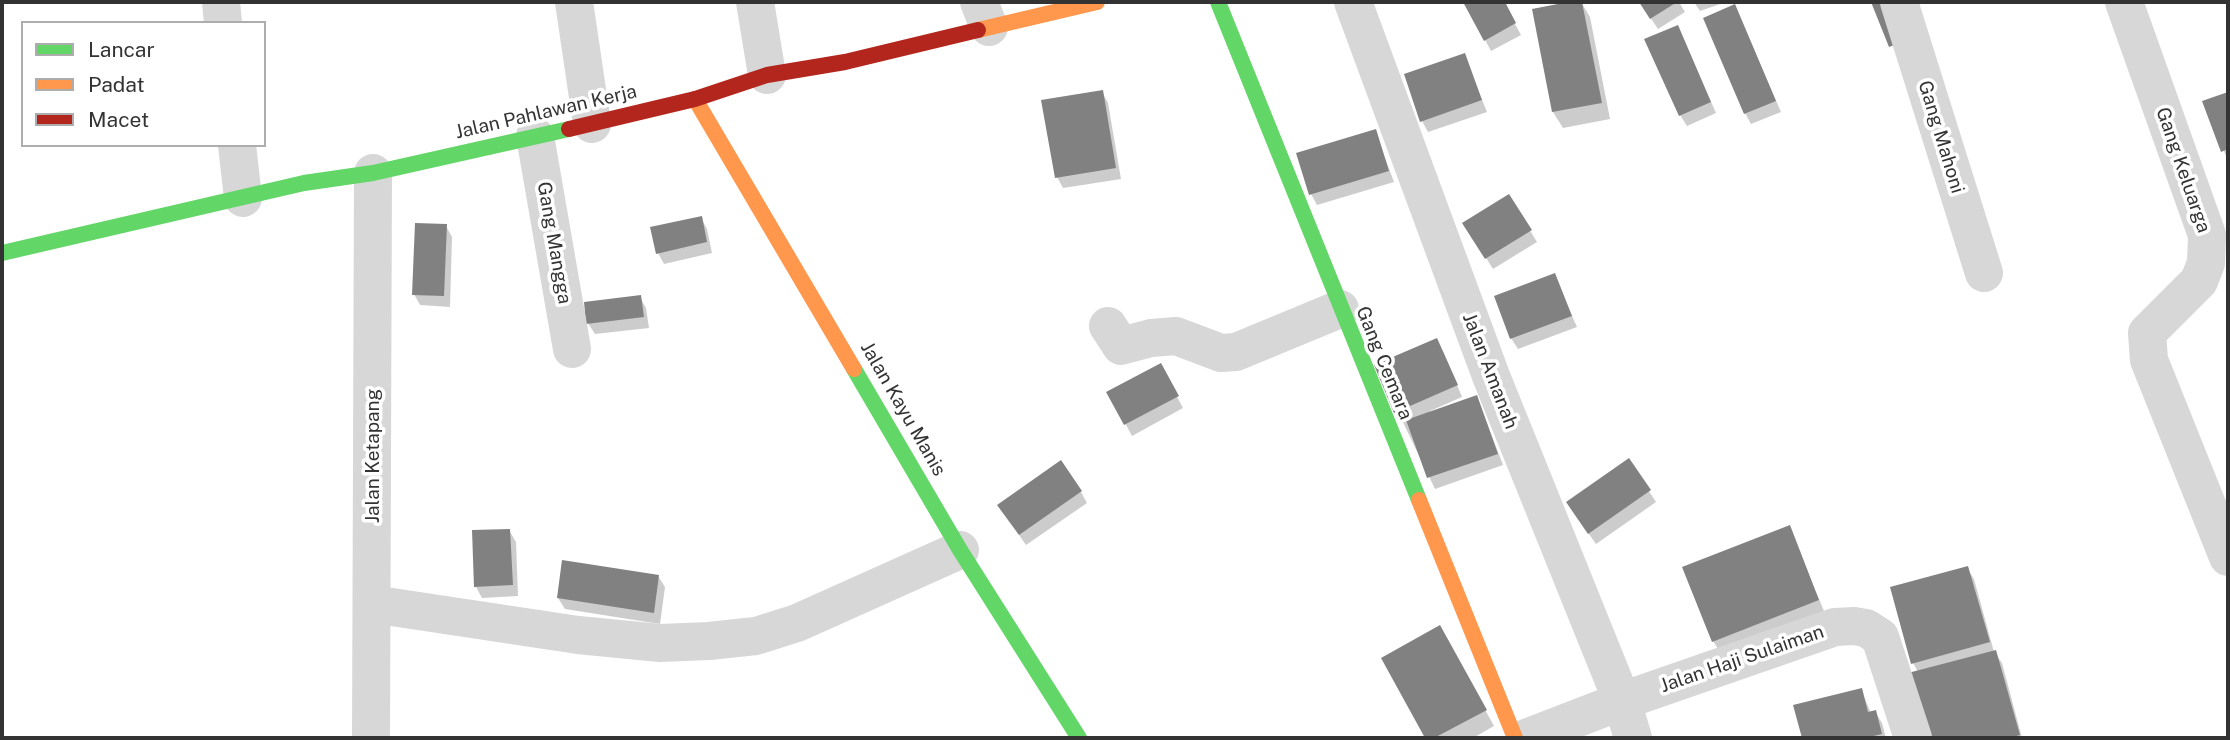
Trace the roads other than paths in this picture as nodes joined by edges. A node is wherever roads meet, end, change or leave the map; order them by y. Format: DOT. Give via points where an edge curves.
graph roads {
  1 [pos="221,2"];
  2 [pos="574,2"];
  3 [pos="755,2"];
  4 [pos="1097,2"];
  5 [pos="1218,2"];
  6 [pos="1353,2"];
  7 [pos="1899,2"];
  8 [pos="2124,2"];
  9 [pos="984,14"];
  10 [pos="223,21"];
  11 [pos="767,75"];
  12 [pos="695,99"];
  13 [pos="592,124"];
  14 [pos="535,136"];
  15 [pos="237,147"];
  16 [pos="373,173"];
  17 [pos="243,198"];
  18 [pos="2,253"];
  19 [pos="1984,273"];
  20 [pos="1340,309"];
  21 [pos="1108,326"];
  22 [pos="572,349"];
  23 [pos="960,550"];
  24 [pos="2228,557"];
  25 [pos="372,604"];
  26 [pos="1622,701"];
  27 [pos="371,738"];
  28 [pos="1079,738"];
  29 [pos="1515,738"];
  30 [pos="1526,738"];
  31 [pos="1633,738"];
  32 [pos="1913,738"];
  1 -- 10 [label="street"];
  2 -- 13 [label="street"];
  3 -- 11 [label="street"];
  4 -- 9 [label="street, Jalan Pahlawan Kerja"];
  5 -- 20 [label="street, Gang Cemara"];
  6 -- 26 [label="street, Jalan Amanah" via="1491,376"];
  7 -- 19 [label="street, Gang Mahoni"];
  8 -- 24 [label="street, Gang Keluarga" via="2207,235 2206,263 2199,281 2147,333 2149,360"];
  9 -- 11 [label="street, Jalan Pahlawan Kerja" via="845,62"];
  11 -- 12 [label="street, Jalan Pahlawan Kerja"];
  12 -- 13 [label="street, Jalan Pahlawan Kerja"];
  12 -- 23 [label="street, Jalan Kayu Manis"];
  13 -- 14 [label="street, Jalan Pahlawan Kerja"];
  14 -- 16 [label="street, Jalan Pahlawan Kerja"];
  14 -- 22 [label="street, Gang Mangga"];
  15 -- 17 [label="street"];
  16 -- 17 [label="street, Jalan Pahlawan Kerja"];
  16 -- 25 [label="street, Jalan Ketapang"];
  17 -- 18 [label="street, Jalan Pahlawan Kerja"];
  20 -- 21 [label="street" via="1221,354 1176,336 1121,346"];
  20 -- 29 [label="street, Gang Cemara"];
  23 -- 25 [label="street" via="797,623 756,636 709,641 660,643 578,635"];
  23 -- 28 [label="street, Jalan Kayu Manis"];
  25 -- 27 [label="street, Jalan Ketapang"];
  26 -- 30 [label="street, Jalan Haji Sulaiman"];
  26 -- 31 [label="street, Jalan Amanah"];
  26 -- 32 [label="street, Jalan Haji Sulaiman" via="1835,627 1854,626 1880,637"];
}
